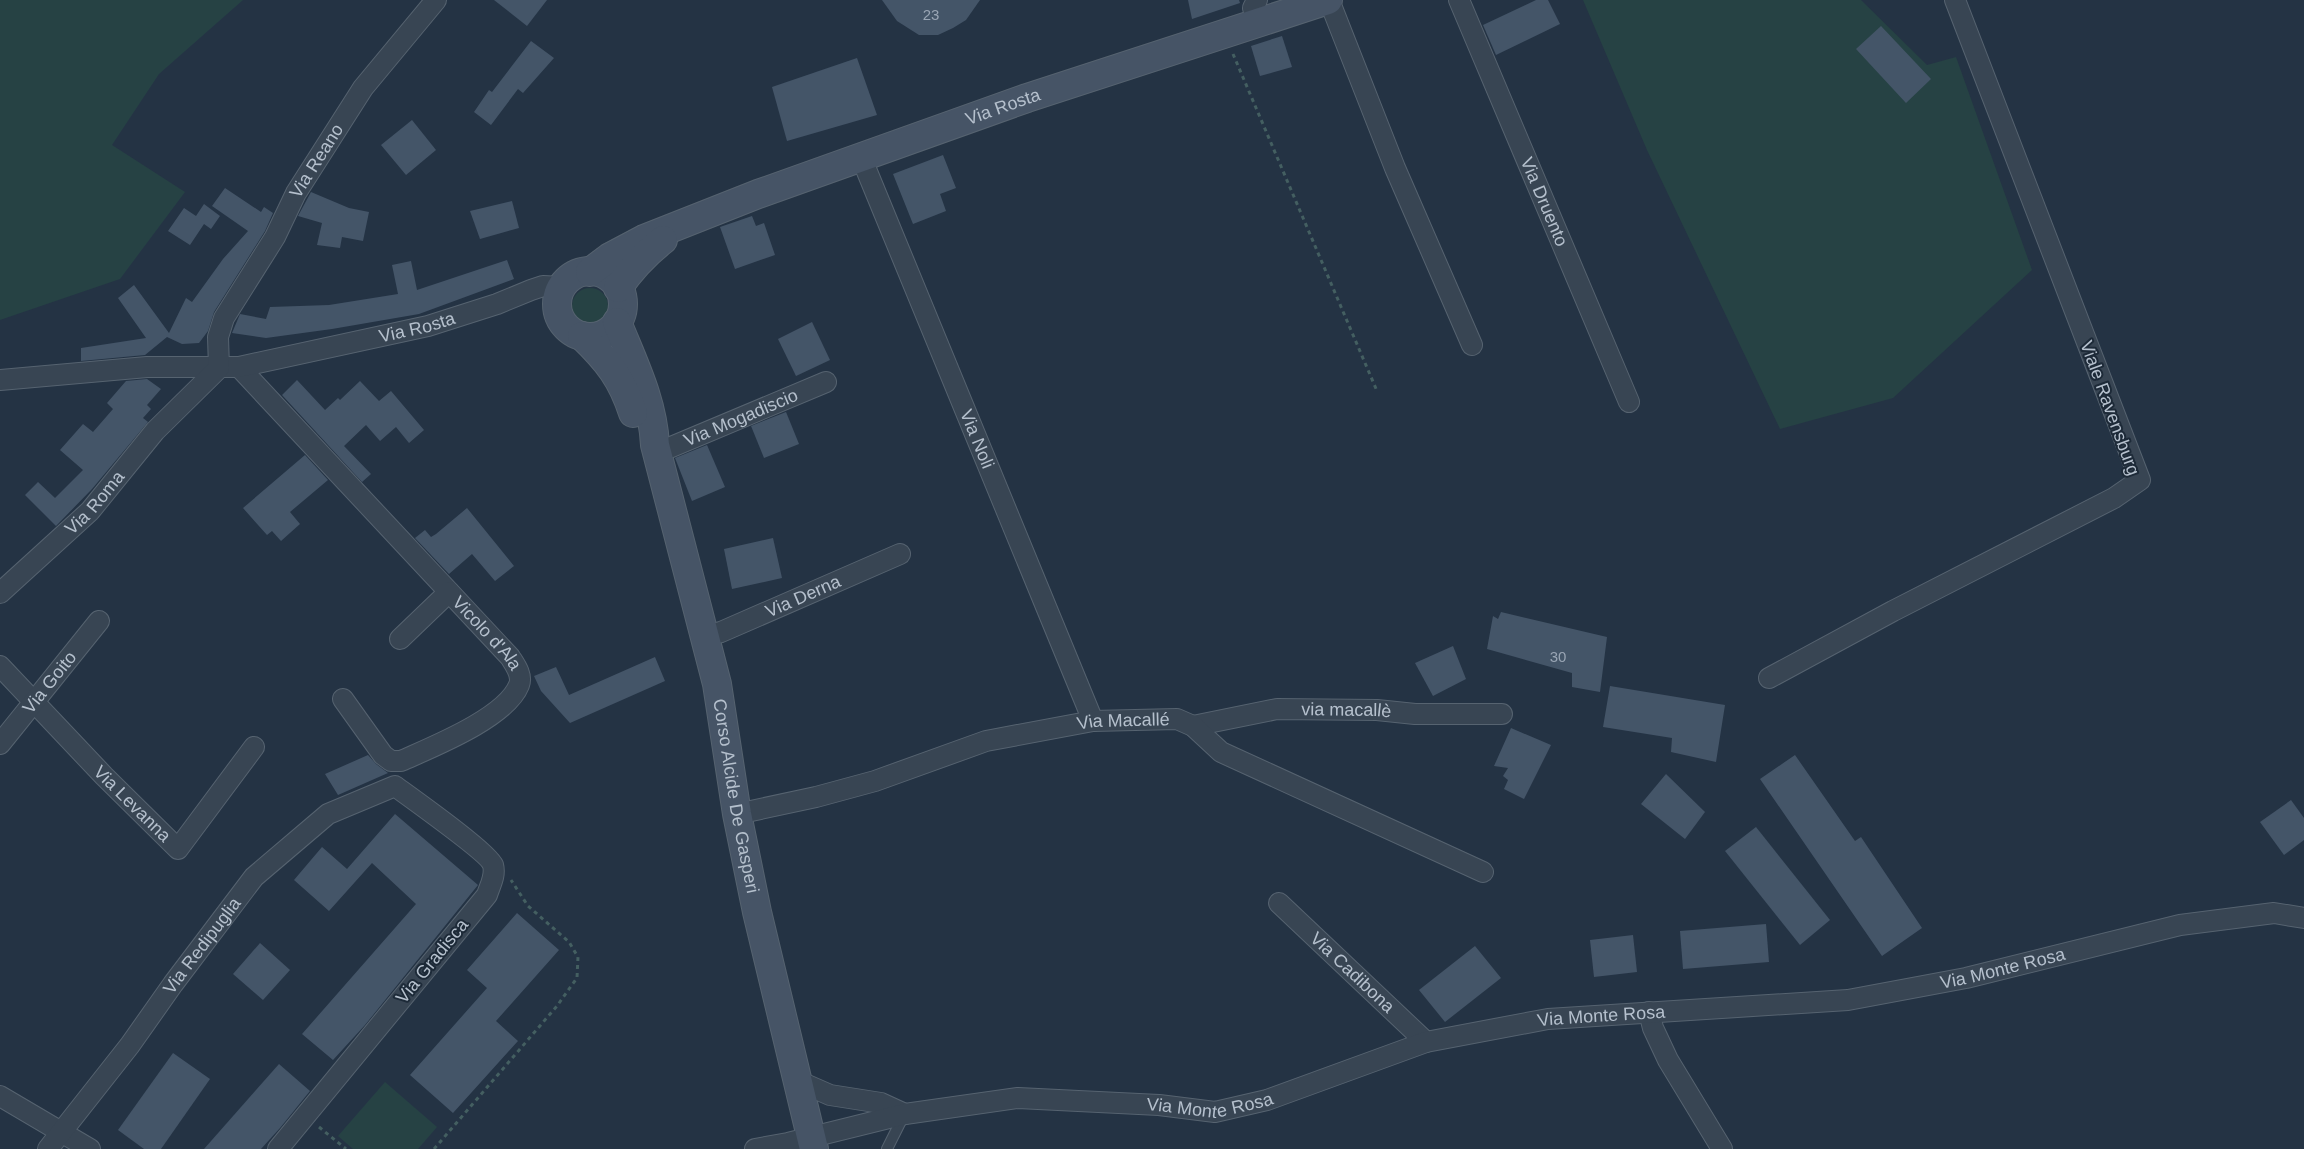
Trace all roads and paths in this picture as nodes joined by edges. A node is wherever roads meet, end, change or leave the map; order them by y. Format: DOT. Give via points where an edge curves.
graph roads {
  1 [pos="436,0"];
  2 [pos="1329,0"];
  3 [pos="1459,0"];
  4 [pos="1955,0"];
  5 [pos="1257,11"];
  6 [pos="1224,33"];
  7 [pos="861,157"];
  8 [pos="682,226"];
  9 [pos="590,272"];
  10 [pos="562,287"];
  11 [pos="618,288"];
  12 [pos="617,322"];
  13 [pos="582,336"];
  14 [pos="1472,344"];
  15 [pos="239,367"];
  16 [pos="219,368"];
  17 [pos="0,380"];
  18 [pos="826,382"];
  19 [pos="1377,391"];
  20 [pos="1628,402"];
  21 [pos="656,449"];
  22 [pos="900,554"];
  23 [pos="449,592"];
  24 [pos="0,593"];
  25 [pos="99,621"];
  26 [pos="706,636"];
  27 [pos="400,639"];
  28 [pos="0,666"];
  29 [pos="1768,678"];
  30 [pos="343,699"];
  31 [pos="35,701"];
  32 [pos="1502,714"];
  33 [pos="1093,721"];
  34 [pos="1193,726"];
  35 [pos="0,744"];
  36 [pos="254,748"];
  37 [pos="737,814"];
  38 [pos="492,863"];
  39 [pos="1483,872"];
  40 [pos="1279,903"];
  41 [pos="2304,918"];
  42 [pos="1649,1012"];
  43 [pos="1426,1042"];
  44 [pos="798,1081"];
  45 [pos="0,1096"];
  46 [pos="905,1114"];
  47 [pos="305,1116"];
  48 [pos="61,1132"];
  49 [pos="813,1143"];
  50 [pos="48,1149"];
  51 [pos="90,1149"];
  52 [pos="278,1149"];
  53 [pos="346,1149"];
  54 [pos="434,1149"];
  55 [pos="755,1149"];
  56 [pos="887,1149"];
  57 [pos="1722,1149"];
  1 -- 16 [label="street, Via Reano" via="358,96 296,193 275,237 224,318 218,337"];
  2 -- 5 [label="street, Via Rosta"];
  2 -- 14 [label="street" via="1395,168"];
  3 -- 20 [label="street, Via Druento"];
  4 -- 29 [label="street, Viale Ravensburg" via="2140,480 2114,498"];
  5 -- 6 [label="street, Via Rosta"];
  6 -- 7 [label="street, Via Rosta"];
  6 -- 19 [label="path"];
  7 -- 8 [label="street, Via Rosta" via="758,194"];
  7 -- 33 [label="street, Via Noli"];
  8 -- 9 [label="street, Via Rosta" via="644,239"];
  8 -- 11 [label="street, Via Rosta" via="650,250"];
  9 -- 10 [label="street" via="579,273"];
  9 -- 11 [label="street" via="601,273"];
  10 -- 13 [label="street" via="557,307 560,317 565,326"];
  10 -- 15 [label="street, Via Rosta" via="543,286 428,326"];
  11 -- 12 [label="street" via="623,305"];
  12 -- 13 [label="street" via="602,335"];
  12 -- 21 [label="street, Corso Alcide De Gasperi" via="649,404"];
  13 -- 21 [label="street, Corso Alcide De Gasperi" via="614,370 636,420"];
  15 -- 16 [label="street, Via Rosta"];
  15 -- 23 [label="street, Vicolo d'Ala"];
  16 -- 17 [label="street, Via Rosta" via="132,368"];
  16 -- 24 [label="street, Via Roma" via="155,431 90,511"];
  18 -- 21 [label="street, Via Mogadiscio"];
  21 -- 26 [label="street, Corso Alcide De Gasperi"];
  22 -- 26 [label="street, Via Derna"];
  23 -- 27 [label="street, Vicolo d'Ala"];
  23 -- 30 [label="street, Vicolo d'Ala" via="510,657 520,673 520,684 504,705 474,727 401,761 391,761 383,755"];
  25 -- 31 [label="street, Via Goito"];
  26 -- 37 [label="street, Corso Alcide De Gasperi" via="717,684"];
  28 -- 31 [label="street, Via Levanna"];
  31 -- 35 [label="street, Via Goito"];
  31 -- 36 [label="street, Via Levanna" via="178,849"];
  32 -- 34 [label="street, via macallè" via="1277,709"];
  33 -- 34 [label="street, Via Macallé" via="1177,719"];
  33 -- 37 [label="street, Via Macallé" via="986,741 875,781"];
  34 -- 39 [label="street, Via Macallé" via="1221,752"];
  37 -- 44 [label="street, Corso Alcide De Gasperi"];
  38 -- 47 [label="street, Via Gradisca" via="494,873 487,895"];
  38 -- 48 [label="street, Via Redipuglia" via="395,786 328,814 254,877 130,1045"];
  38 -- 54 [label="path" via="512,881 528,906 569,942 578,958 577,978 557,1006"];
  40 -- 43 [label="street, Via Cadibona"];
  41 -- 42 [label="street, Via Monte Rosa" via="2274,913 2180,925 1966,978 1848,1000"];
  42 -- 43 [label="street, Via Monte Rosa" via="1548,1019"];
  42 -- 57 [label="street" via="1668,1060"];
  43 -- 46 [label="street, Via Monte Rosa" via="1267,1100 1214,1112 1159,1105 1018,1098"];
  44 -- 46 [label="street" via="830,1095 881,1103"];
  44 -- 49 [label="street, Corso Alcide De Gasperi"];
  45 -- 48 [label="street"];
  46 -- 49 [label="street, Via Monte Rosa"];
  46 -- 56 [label="lane"];
  47 -- 52 [label="street, Via Gradisca"];
  47 -- 53 [label="path"];
  48 -- 50 [label="street, Via Redipuglia"];
  48 -- 51 [label="street"];
  49 -- 55 [label="street, Via Monte Rosa"];
}
